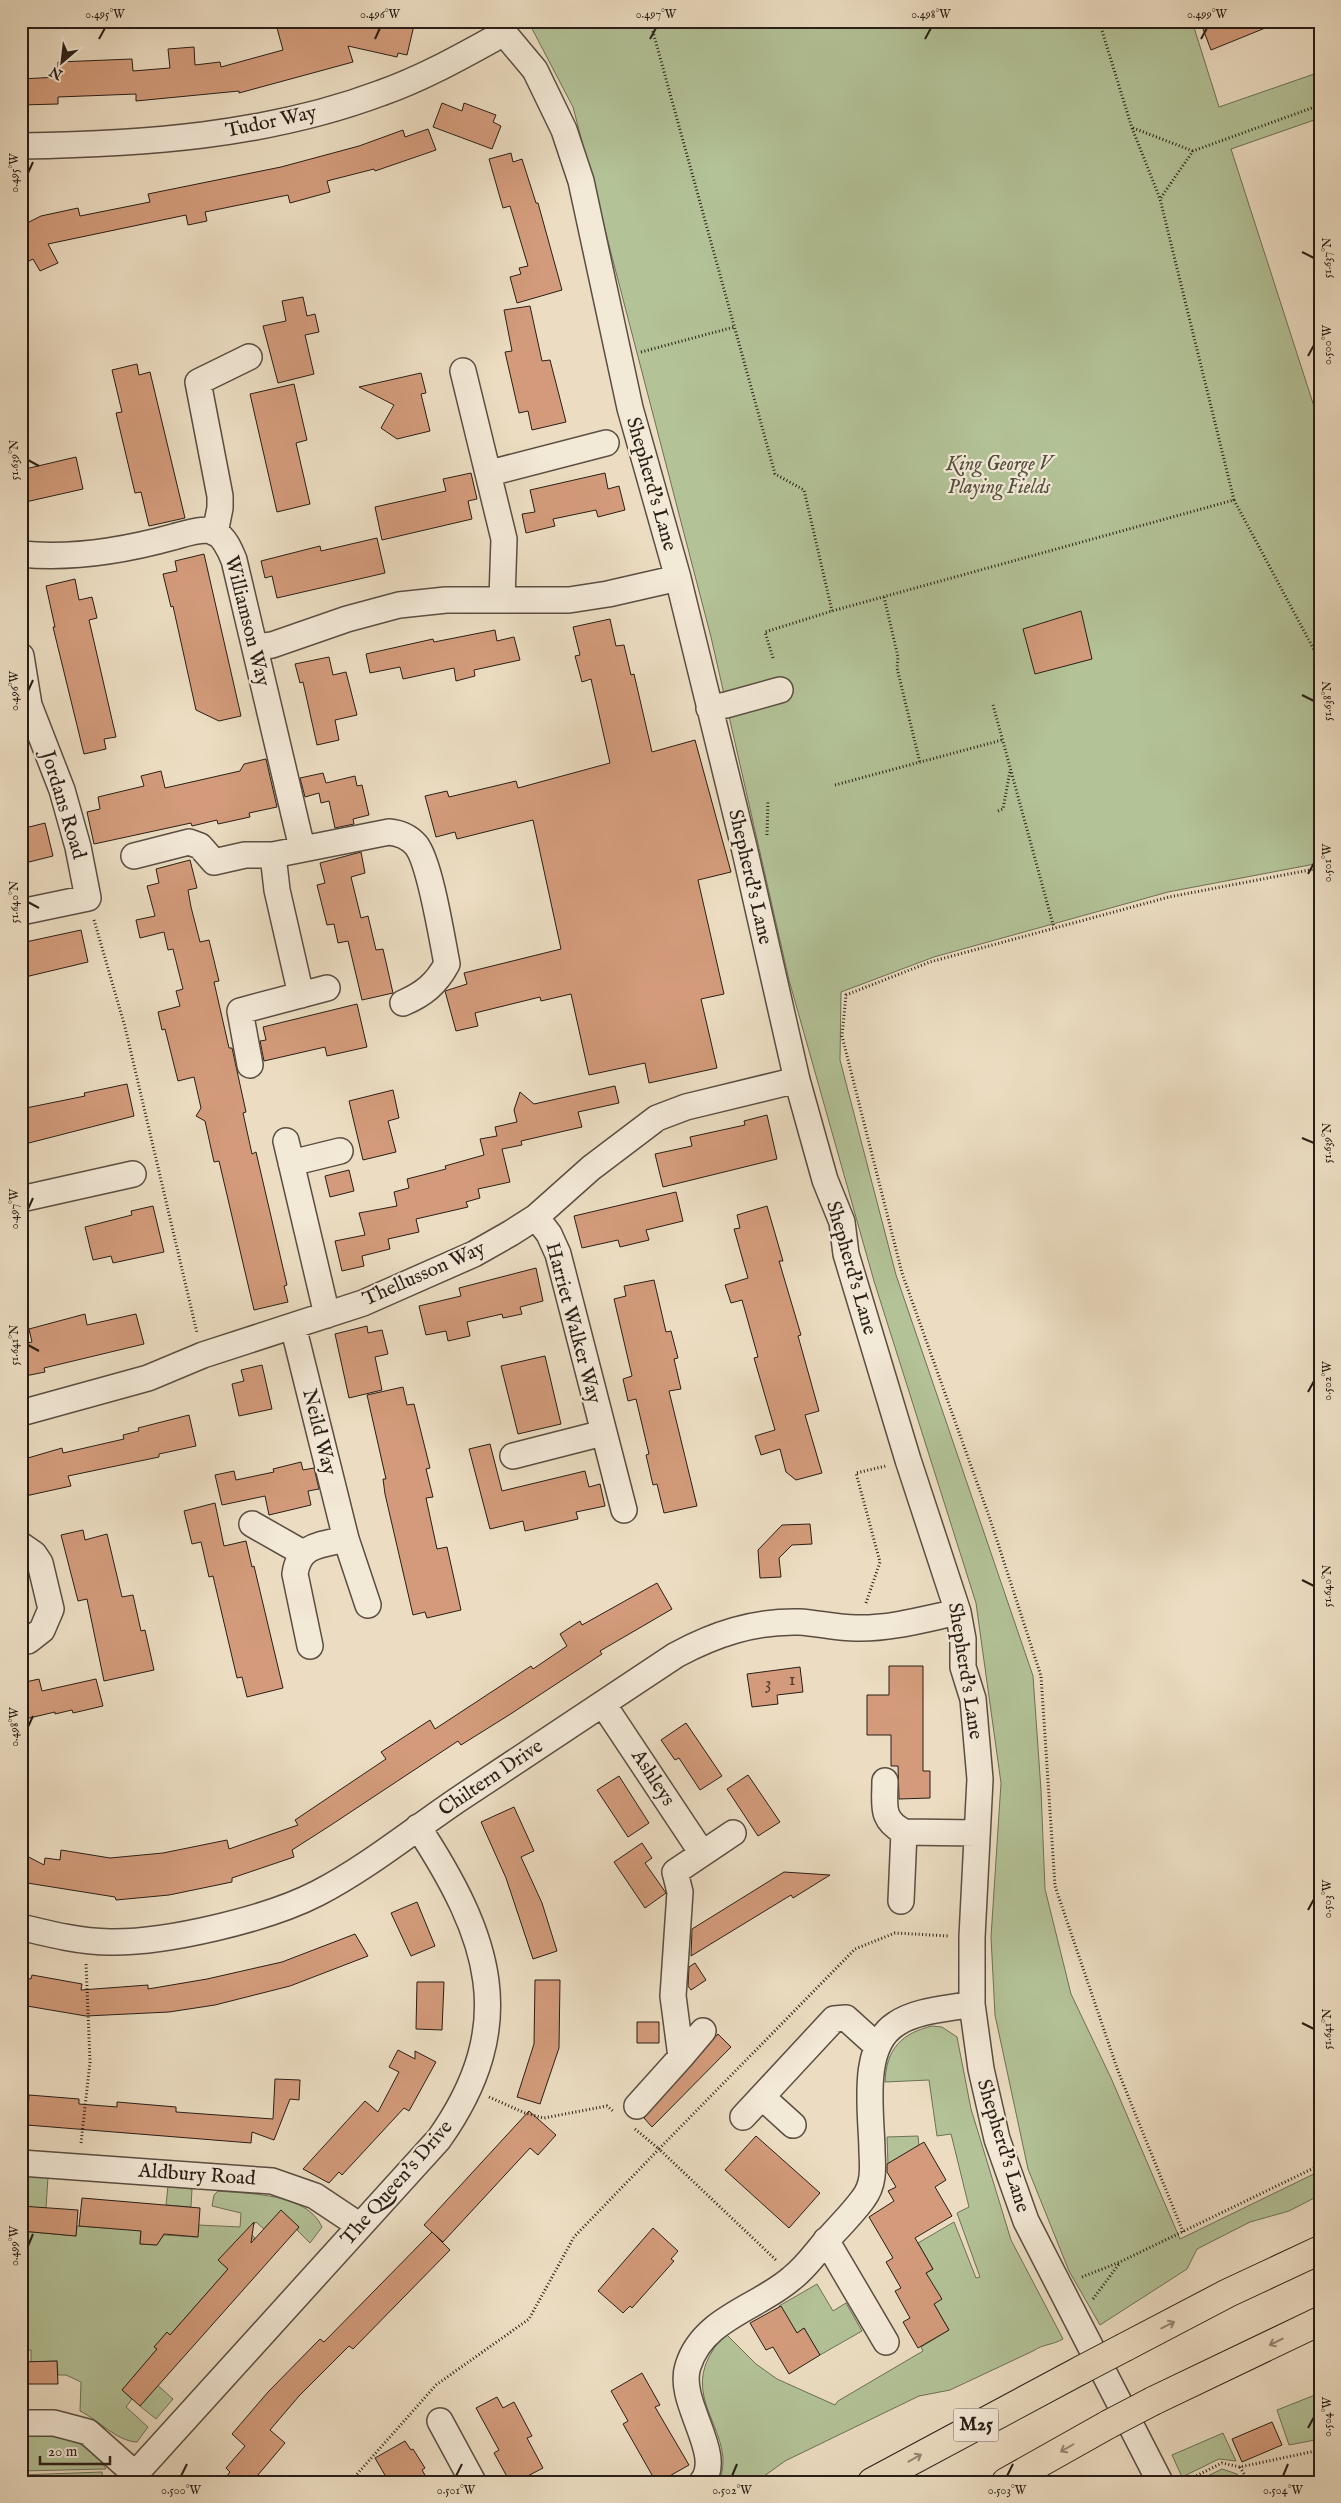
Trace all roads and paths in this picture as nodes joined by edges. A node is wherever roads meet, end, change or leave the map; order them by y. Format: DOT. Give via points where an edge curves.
graph roads {
  1 [pos="650,21"];
  2 [pos="1099,21"];
  3 [pos="502,27"];
  4 [pos="1320,105"];
  5 [pos="1132,128"];
  6 [pos="21,146"];
  7 [pos="1193,151"];
  8 [pos="1160,199"];
  9 [pos="734,327"];
  10 [pos="249,357"];
  11 [pos="618,358"];
  12 [pos="463,371"];
  13 [pos="606,443"];
  14 [pos="490,473"];
  15 [pos="1234,500"];
  16 [pos="215,533"];
  17 [pos="21,554"];
  18 [pos="678,578"];
  19 [pos="884,596"];
  20 [pos="502,599"];
  21 [pos="832,611"];
  22 [pos="256,647"];
  23 [pos="21,656"];
  24 [pos="773,658"];
  25 [pos="1320,661"];
  26 [pos="780,690"];
  27 [pos="993,705"];
  28 [pos="709,708"];
  29 [pos="1002,740"];
  30 [pos="920,762"];
  31 [pos="1010,771"];
  32 [pos="835,784"];
  33 [pos="768,800"];
  34 [pos="998,812"];
  35 [pos="767,840"];
  36 [pos="302,848"];
  37 [pos="273,855"];
  38 [pos="134,856"];
  39 [pos="1320,868"];
  40 [pos="88,898"];
  41 [pos="21,912"];
  42 [pos="1054,928"];
  43 [pos="327,988"];
  44 [pos="301,995"];
  45 [pos="403,1003"];
  46 [pos="250,1065"];
  47 [pos="797,1080"];
  48 [pos="340,1151"];
  49 [pos="133,1174"];
  50 [pos="21,1199"];
  51 [pos="536,1217"];
  52 [pos="327,1315"];
  53 [pos="293,1326"];
  54 [pos="203,1355"];
  55 [pos="21,1413"];
  56 [pos="603,1433"];
  57 [pos="513,1456"];
  58 [pos="908,1460"];
  59 [pos="624,1510"];
  60 [pos="252,1524"];
  61 [pos="346,1539"];
  62 [pos="21,1546"];
  63 [pos="303,1553"];
  64 [pos="368,1606"];
  65 [pos="958,1612"];
  66 [pos="857,1628"];
  67 [pos="21,1641"];
  68 [pos="310,1646"];
  69 [pos="603,1704"];
  70 [pos="885,1781"];
  71 [pos="418,1826"];
  72 [pos="904,1832"];
  73 [pos="733,1833"];
  74 [pos="977,1833"];
  75 [pos="702,1854"];
  76 [pos="901,1901"];
  77 [pos="21,1927"];
  78 [pos="972,1937"];
  79 [pos="86,1940"];
  80 [pos="972,2004"];
  81 [pos="703,2031"];
  82 [pos="877,2046"];
  83 [pos="681,2057"];
  84 [pos="470,2089"];
  85 [pos="762,2097"];
  86 [pos="627,2114"];
  87 [pos="743,2117"];
  88 [pos="793,2125"];
  89 [pos="659,2150"];
  90 [pos="21,2163"];
  91 [pos="1320,2164"];
  92 [pos="78,2168"];
  93 [pos="360,2226"];
  94 [pos="1183,2232"];
  95 [pos="826,2240"];
  96 [pos="1320,2250"];
  97 [pos="1120,2262"];
  98 [pos="794,2276"];
  99 [pos="1059,2287"];
  100 [pos="1320,2321"];
  101 [pos="1077,2322"];
  102 [pos="886,2342"];
  103 [pos="440,2421"];
  104 [pos="21,2423"];
  105 [pos="1320,2450"];
  106 [pos="1240,2467"];
  107 [pos="132,2478"];
  108 [pos="350,2482"];
  109 [pos="473,2482"];
  110 [pos="702,2482"];
  111 [pos="872,2482"];
  112 [pos="1006,2482"];
  113 [pos="1160,2482"];
  114 [pos="1184,2482"];
  115 [pos="1249,2482"];
  1 -- 9 [label="path"];
  2 -- 5 [label="path"];
  3 -- 6 [label="street, Tudor Way" via="451,63 381,94 320,112 252,128 174,139 100,145"];
  3 -- 11 [label="street, Shepherd's Lane" via="535,70 564,130 581,181"];
  4 -- 7 [label="path"];
  5 -- 7 [label="path"];
  5 -- 8 [label="path"];
  7 -- 8 [label="path"];
  8 -- 15 [label="path"];
  9 -- 11 [label="path"];
  9 -- 21 [label="path" via="775,474 804,490"];
  10 -- 16 [label="street" via="198,382 220,496"];
  11 -- 18 [label="street, Shepherd's Lane"];
  12 -- 14 [label="street"];
  13 -- 14 [label="street"];
  14 -- 20 [label="street" via="504,539"];
  15 -- 19 [label="path"];
  15 -- 25 [label="path"];
  16 -- 17 [label="street, Williamson Way" via="202,531 148,544 49,557"];
  16 -- 22 [label="street, Williamson Way" via="229,547 234,560"];
  18 -- 20 [label="street" via="569,600"];
  18 -- 28 [label="street, Shepherd's Lane"];
  19 -- 21 [label="path"];
  19 -- 30 [label="path" via="898,657 897,668"];
  20 -- 22 [label="street" via="399,605 346,619 272,645"];
  21 -- 24 [label="path" via="765,632"];
  22 -- 36 [label="street, Williamson Way"];
  23 -- 40 [label="street, Jordans Road" via="29,705 62,790"];
  26 -- 28 [label="street"];
  27 -- 29 [label="path"];
  28 -- 47 [label="street, Shepherd's Lane"];
  29 -- 30 [label="path"];
  29 -- 31 [label="path"];
  30 -- 32 [label="path"];
  31 -- 34 [label="path" via="1003,809"];
  31 -- 42 [label="path"];
  33 -- 35 [label="path"];
  36 -- 37 [label="street"];
  36 -- 45 [label="street" via="389,832 399,833 416,844 436,909 447,964 436,983 423,994"];
  37 -- 38 [label="street" via="214,862 200,846 189,842"];
  37 -- 44 [label="street" via="277,890"];
  39 -- 42 [label="path" via="1169,897"];
  40 -- 41 [label="street"];
  40 -- 54 [label="path" via="125,1027"];
  42 -- 94 [label="path" via="930,962 846,995 842,1036 902,1273 990,1519 1041,1676 1055,1886 1118,2071"];
  43 -- 44 [label="street"];
  44 -- 46 [label="street" via="240,1011"];
  47 -- 51 [label="street, Thellusson Way" via="686,1107 657,1118"];
  47 -- 58 [label="street, Shepherd's Lane" via="824,1180 842,1222 846,1254"];
  48 -- 52 [label="street" via="288,1152"];
  49 -- 50 [label="street"];
  51 -- 52 [label="street, Thellusson Way" via="474,1254 363,1303"];
  51 -- 56 [label="street, Harriet Walker Way" via="558,1254"];
  52 -- 53 [label="street, Thellusson Way"];
  53 -- 54 [label="street, Thellusson Way"];
  53 -- 61 [label="street, Neild Way"];
  54 -- 55 [label="street, Thellusson Way" via="148,1378"];
  56 -- 57 [label="street"];
  56 -- 59 [label="street, Harriet Walker Way"];
  58 -- 65 [label="street, Shepherd's Lane"];
  58 -- 66 [label="path" via="856,1473 880,1562"];
  60 -- 63 [label="street"];
  61 -- 63 [label="street" via="310,1548"];
  61 -- 64 [label="street, Neild Way"];
  62 -- 67 [label="street" via="34,1554 40,1563 51,1610 42,1630 28,1641"];
  63 -- 68 [label="street" via="295,1574"];
  65 -- 66 [label="street, Chiltern Drive" via="907,1623"];
  65 -- 74 [label="street, Shepherd's Lane" via="963,1639 963,1667 973,1699 980,1779"];
  66 -- 69 [label="street, Chiltern Drive" via="800,1622 737,1628 676,1655"];
  69 -- 71 [label="street, Chiltern Drive"];
  69 -- 75 [label="street, Ashleys"];
  70 -- 72 [label="street" via="885,1814 892,1825"];
  71 -- 79 [label="street, Chiltern Drive" via="317,1894 275,1910 224,1925 144,1940"];
  71 -- 84 [label="street, The Queen's Drive" via="470,1918 487,1972 489,2003 485,2033"];
  72 -- 74 [label="street"];
  72 -- 76 [label="street"];
  73 -- 75 [label="street"];
  74 -- 78 [label="street, Shepherd's Lane"];
  75 -- 83 [label="street" via="675,1872 680,1892 673,1996"];
  77 -- 79 [label="street, Chiltern Drive"];
  78 -- 80 [label="street, Shepherd's Lane"];
  78 -- 89 [label="path" via="895,1933 855,1949"];
  79 -- 92 [label="path" via="90,2062"];
  80 -- 82 [label="street" via="911,2017 895,2024"];
  80 -- 99 [label="street, Shepherd's Lane" via="981,2069 997,2139 1026,2221"];
  81 -- 83 [label="street"];
  82 -- 85 [label="street" via="846,2018 834,2019"];
  82 -- 95 [label="street" via="870,2076 873,2174 870,2186 864,2198"];
  83 -- 86 [label="street"];
  84 -- 86 [label="path" via="524,2113 544,2118 607,2106"];
  84 -- 93 [label="street, The Queen's Drive" via="439,2139"];
  85 -- 87 [label="street"];
  85 -- 88 [label="street"];
  86 -- 89 [label="path"];
  89 -- 98 [label="path"];
  89 -- 108 [label="path" via="574,2238 529,2319 436,2385"];
  90 -- 92 [label="street, Aldbury Road"];
  91 -- 94 [label="path"];
  92 -- 93 [label="street, Aldbury Road" via="272,2181 315,2196"];
  93 -- 107 [label="street, The Queen's Drive"];
  94 -- 97 [label="path"];
  95 -- 98 [label="street"];
  95 -- 102 [label="street"];
  111 -- 96 [label="highway, M25, one-way, bridge" via="1228,2293"];
  97 -- 99 [label="path"];
  97 -- 101 [label="path"];
  98 -- 110 [label="street" via="708,2333 688,2365 686,2392 708,2459"];
  99 -- 101 [label="street, Shepherd's Lane"];
  100 -- 112 [label="highway, one-way, bridge" via="1153,2401"];
  101 -- 113 [label="street, Shepherd's Lane"];
  103 -- 109 [label="street"];
  104 -- 107 [label="street" via="54,2423 88,2432"];
  105 -- 106 [label="path"];
  106 -- 114 [label="path" via="1222,2463"];
  106 -- 115 [label="path"];
}
